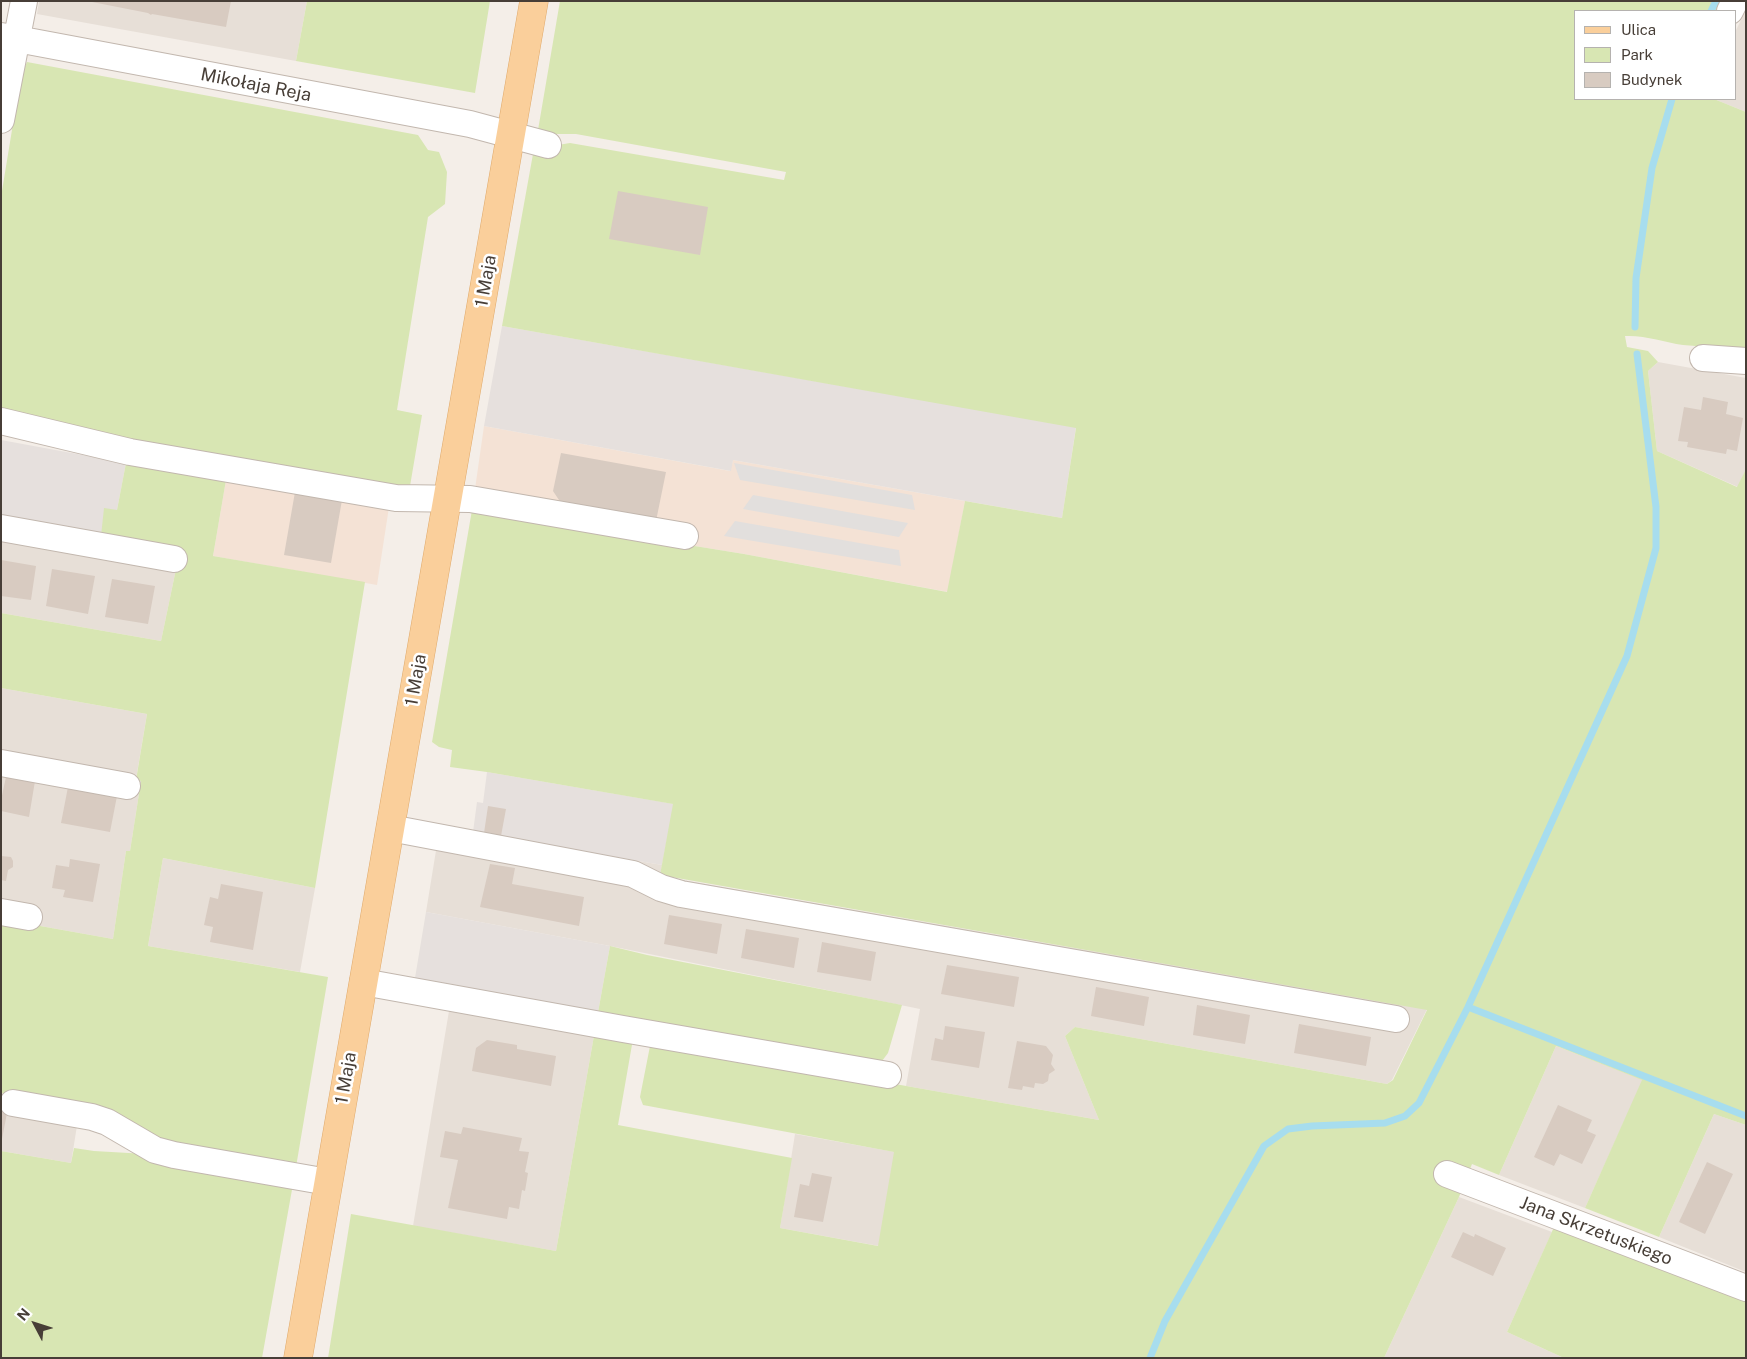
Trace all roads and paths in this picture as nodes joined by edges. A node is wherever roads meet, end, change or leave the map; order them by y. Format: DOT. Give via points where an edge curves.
graph roads {
  1 [pos="24,1"];
  2 [pos="534,1"];
  3 [pos="9,38"];
  4 [pos="1,120"];
  5 [pos="511,136"];
  6 [pos="548,145"];
  7 [pos="1703,358"];
  8 [pos="1746,361"];
  9 [pos="1,422"];
  10 [pos="448,499"];
  11 [pos="1,528"];
  12 [pos="685,536"];
  13 [pos="174,559"];
  14 [pos="1,763"];
  15 [pos="127,786"];
  16 [pos="390,828"];
  17 [pos="1,912"];
  18 [pos="29,917"];
  19 [pos="363,982"];
  20 [pos="1396,1019"];
  21 [pos="888,1075"];
  22 [pos="13,1103"];
  23 [pos="1447,1174"];
  24 [pos="328,1182"];
  25 [pos="1746,1288"];
  26 [pos="298,1358"];
  1 -- 3 [label="street"];
  2 -- 5 [label="main road, 1 Maja"];
  3 -- 4 [label="street"];
  3 -- 5 [label="street, Mikołaja Reja" via="470,124"];
  5 -- 6 [label="street, Mikołaja Reja"];
  5 -- 10 [label="main road, 1 Maja"];
  7 -- 8 [label="street"];
  9 -- 10 [label="street" via="139,454 396,498"];
  10 -- 12 [label="street" via="470,499"];
  10 -- 16 [label="main road, 1 Maja"];
  11 -- 13 [label="street"];
  14 -- 15 [label="street"];
  16 -- 19 [label="main road, 1 Maja"];
  16 -- 20 [label="street" via="633,874 681,894"];
  17 -- 18 [label="street"];
  19 -- 21 [label="street"];
  19 -- 24 [label="main road, 1 Maja"];
  22 -- 24 [label="street" via="92,1117 155,1150 174,1155"];
  23 -- 25 [label="street, Jana Skrzetuskiego"];
  24 -- 26 [label="main road, 1 Maja"];
}
